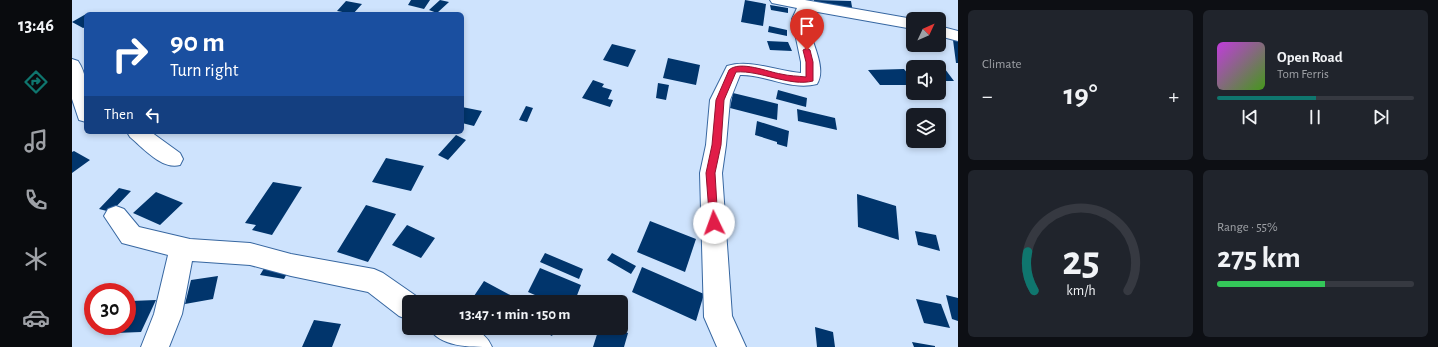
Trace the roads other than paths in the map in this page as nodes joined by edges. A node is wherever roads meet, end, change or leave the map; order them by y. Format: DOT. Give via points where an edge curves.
graph roads {
  1 [pos="778,0"];
  2 [pos="806,6"];
  3 [pos="906,23"];
  4 [pos="946,33"];
  5 [pos="958,36"];
  6 [pos="72,64"];
  7 [pos="84,108"];
  8 [pos="141,134"];
  9 [pos="172,159"];
  10 [pos="116,216"];
  11 [pos="182,248"];
  12 [pos="402,302"];
  13 [pos="455,335"];
  14 [pos="154,347"];
  15 [pos="478,347"];
  16 [pos="732,347"];
  1 -- 2 [label="street"];
  2 -- 3 [label="street"];
  2 -- 16 [label="street" via="800,19 810,62 810,80 780,77 749,69 733,70 720,100 711,173 718,317"];
  4 -- 5 [label="street"];
  6 -- 7 [label="street"];
  8 -- 9 [label="street"];
  10 -- 11 [label="street" via="131,236"];
  11 -- 12 [label="street" via="250,254 374,282"];
  11 -- 14 [label="street" via="168,314"];
  13 -- 15 [label="street"];
}
